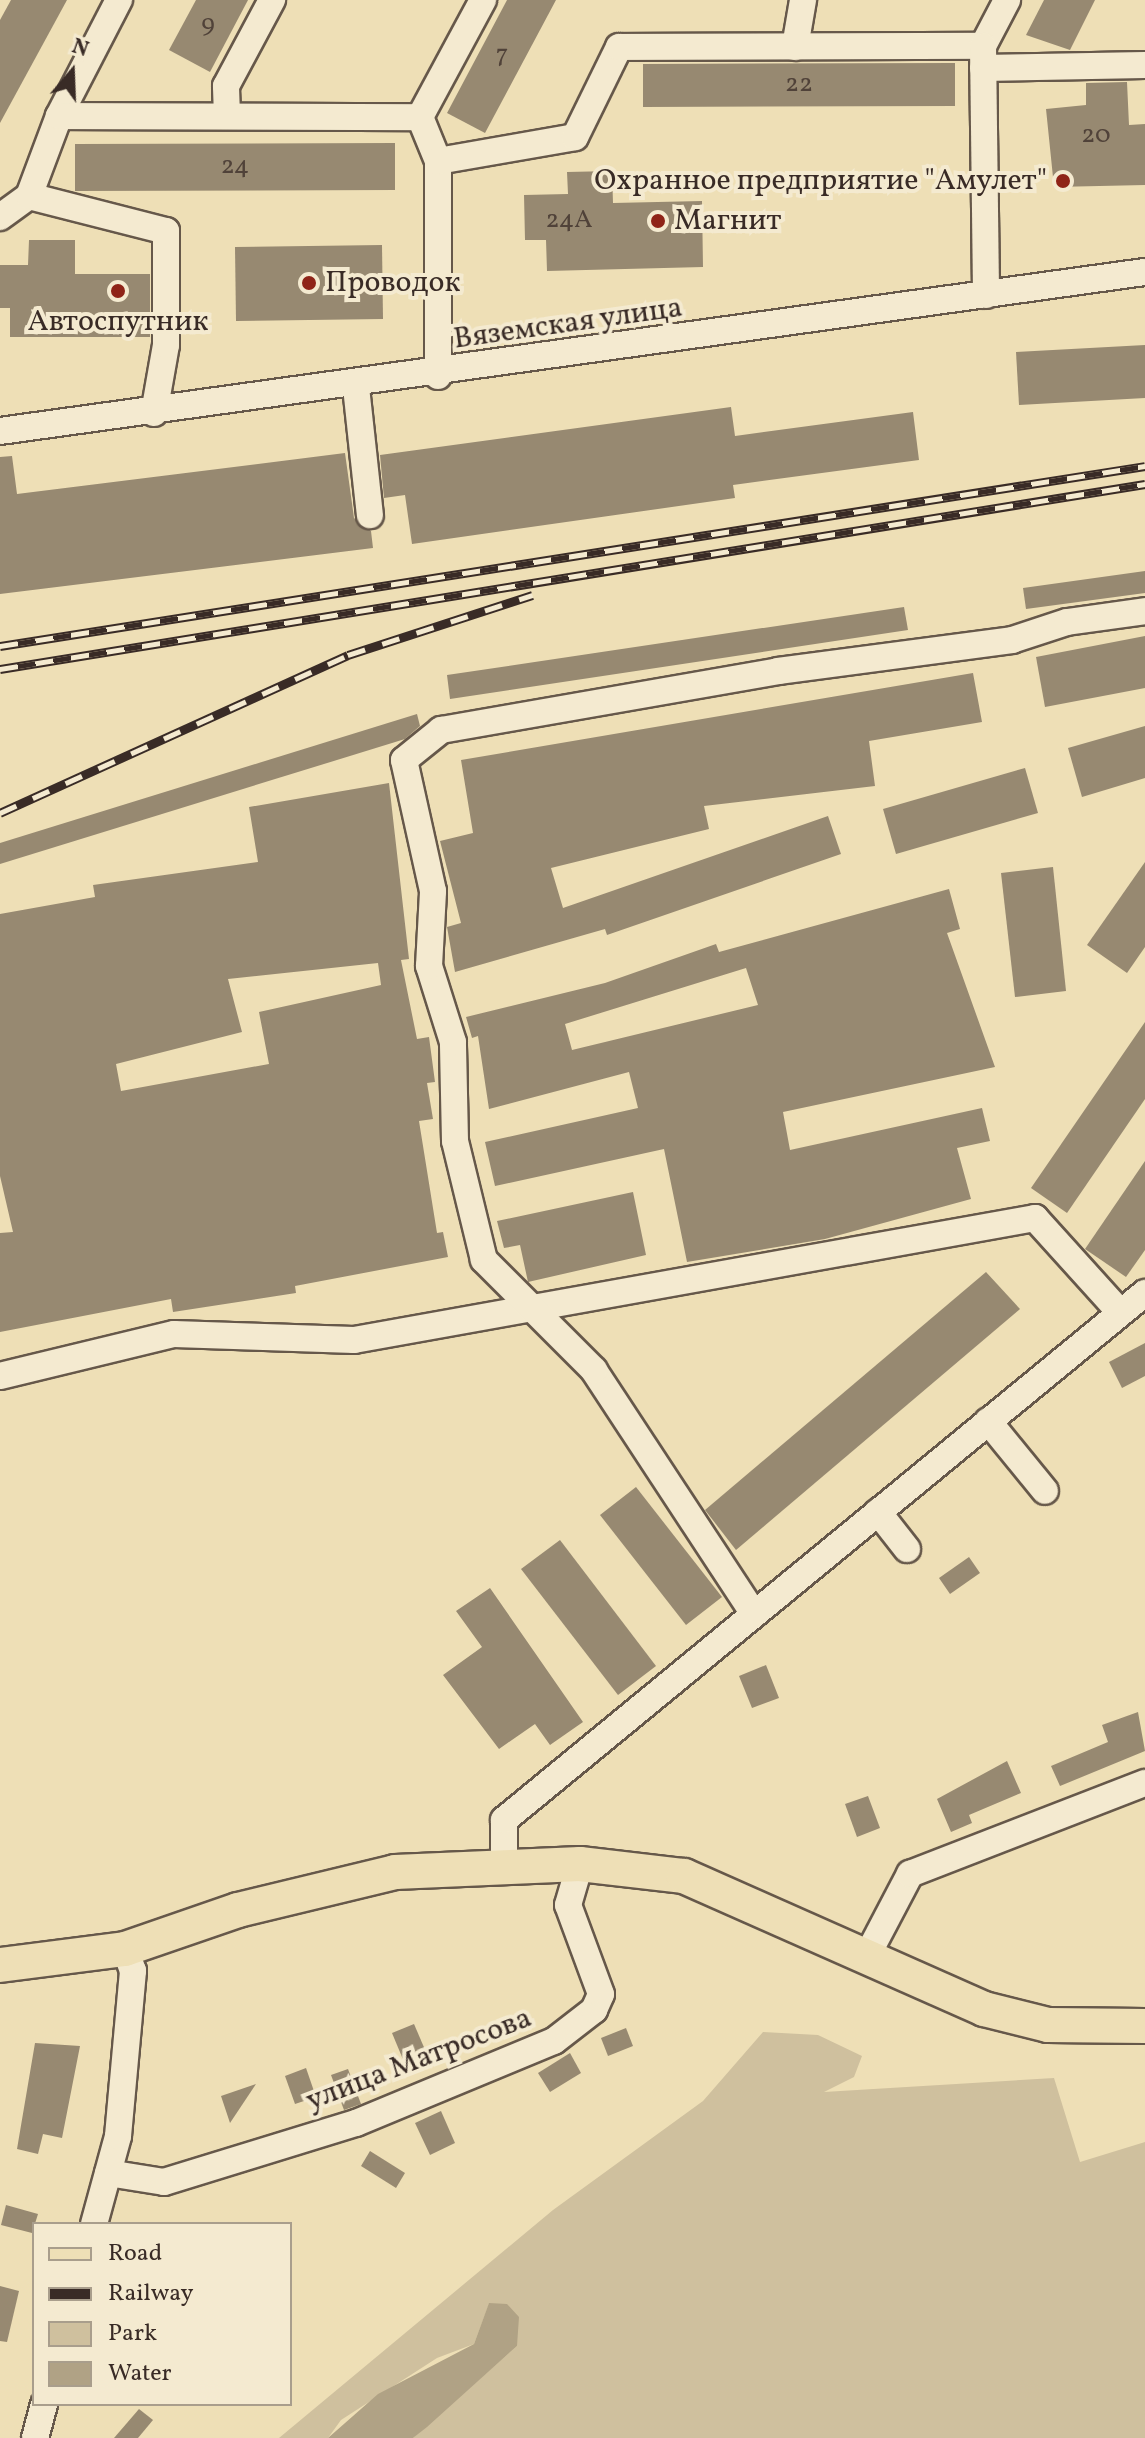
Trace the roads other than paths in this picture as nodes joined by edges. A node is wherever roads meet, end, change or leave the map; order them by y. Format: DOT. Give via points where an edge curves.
graph roads {
  1 [pos="119,0"];
  2 [pos="272,0"];
  3 [pos="483,0"];
  4 [pos="803,0"];
  5 [pos="1007,0"];
  6 [pos="795,47"];
  7 [pos="983,57"];
  8 [pos="1145,65"];
  9 [pos="59,116"];
  10 [pos="227,116"];
  11 [pos="420,117"];
  12 [pos="438,161"];
  13 [pos="29,196"];
  14 [pos="0,217"];
  15 [pos="1145,272"];
  16 [pos="986,295"];
  17 [pos="438,376"];
  18 [pos="356,387"];
  19 [pos="154,413"];
  20 [pos="0,431"];
  21 [pos="370,515"];
  22 [pos="1145,611"];
  23 [pos="1145,1293"];
  24 [pos="528,1309"];
  25 [pos="1120,1312"];
  26 [pos="0,1376"];
  27 [pos="988,1421"];
  28 [pos="1045,1491"];
  29 [pos="878,1512"];
  30 [pos="907,1549"];
  31 [pos="754,1614"];
  32 [pos="1145,1783"];
  33 [pos="504,1864"];
  34 [pos="580,1864"];
  35 [pos="125,1949"];
  36 [pos="867,1956"];
  37 [pos="0,1965"];
  38 [pos="1145,2026"];
  39 [pos="108,2173"];
  40 [pos="95,2222"];
  41 [pos="43,2406"];
  42 [pos="35,2438"];
  1 -- 9 [label="street"];
  2 -- 10 [label="street" via="226,86"];
  3 -- 11 [label="street"];
  4 -- 6 [label="street"];
  5 -- 7 [label="street"];
  6 -- 7 [label="street"];
  6 -- 12 [label="street" via="619,47 575,137"];
  7 -- 8 [label="street"];
  7 -- 16 [label="street"];
  9 -- 10 [label="street"];
  9 -- 13 [label="street"];
  10 -- 11 [label="street"];
  11 -- 12 [label="street"];
  12 -- 17 [label="street"];
  13 -- 14 [label="street"];
  13 -- 19 [label="street" via="166,231 166,345"];
  15 -- 16 [label="street, Вяземская улица"];
  16 -- 17 [label="street, Вяземская улица"];
  17 -- 18 [label="street, Вяземская улица"];
  18 -- 19 [label="street, Вяземская улица"];
  18 -- 21 [label="street"];
  19 -- 20 [label="street, Вяземская улица"];
  22 -- 24 [label="street" via="1067,622 1012,640 778,671 441,730 404,760 433,891 429,966 453,1042 455,1141 484,1260"];
  23 -- 25 [label="street"];
  24 -- 25 [label="street" via="1035,1218"];
  24 -- 26 [label="street" via="354,1340 174,1334"];
  24 -- 31 [label="street" via="594,1370"];
  25 -- 27 [label="street"];
  27 -- 28 [label="street"];
  27 -- 29 [label="street"];
  29 -- 30 [label="street"];
  29 -- 31 [label="street"];
  31 -- 33 [label="street" via="504,1820"];
  32 -- 36 [label="street" via="910,1874"];
  33 -- 34 [label="main road"];
  33 -- 35 [label="main road" via="395,1872 238,1910"];
  34 -- 36 [label="main road" via="684,1876"];
  34 -- 39 [label="street, улица Матросова" via="568,1905 601,1994 594,2010 554,2041 356,2123 164,2182"];
  35 -- 37 [label="main road"];
  35 -- 39 [label="street" via="133,1971 118,2136"];
  36 -- 38 [label="main road" via="984,2009 1048,2025"];
  39 -- 40 [label="street"];
  41 -- 42 [label="street"];
}
